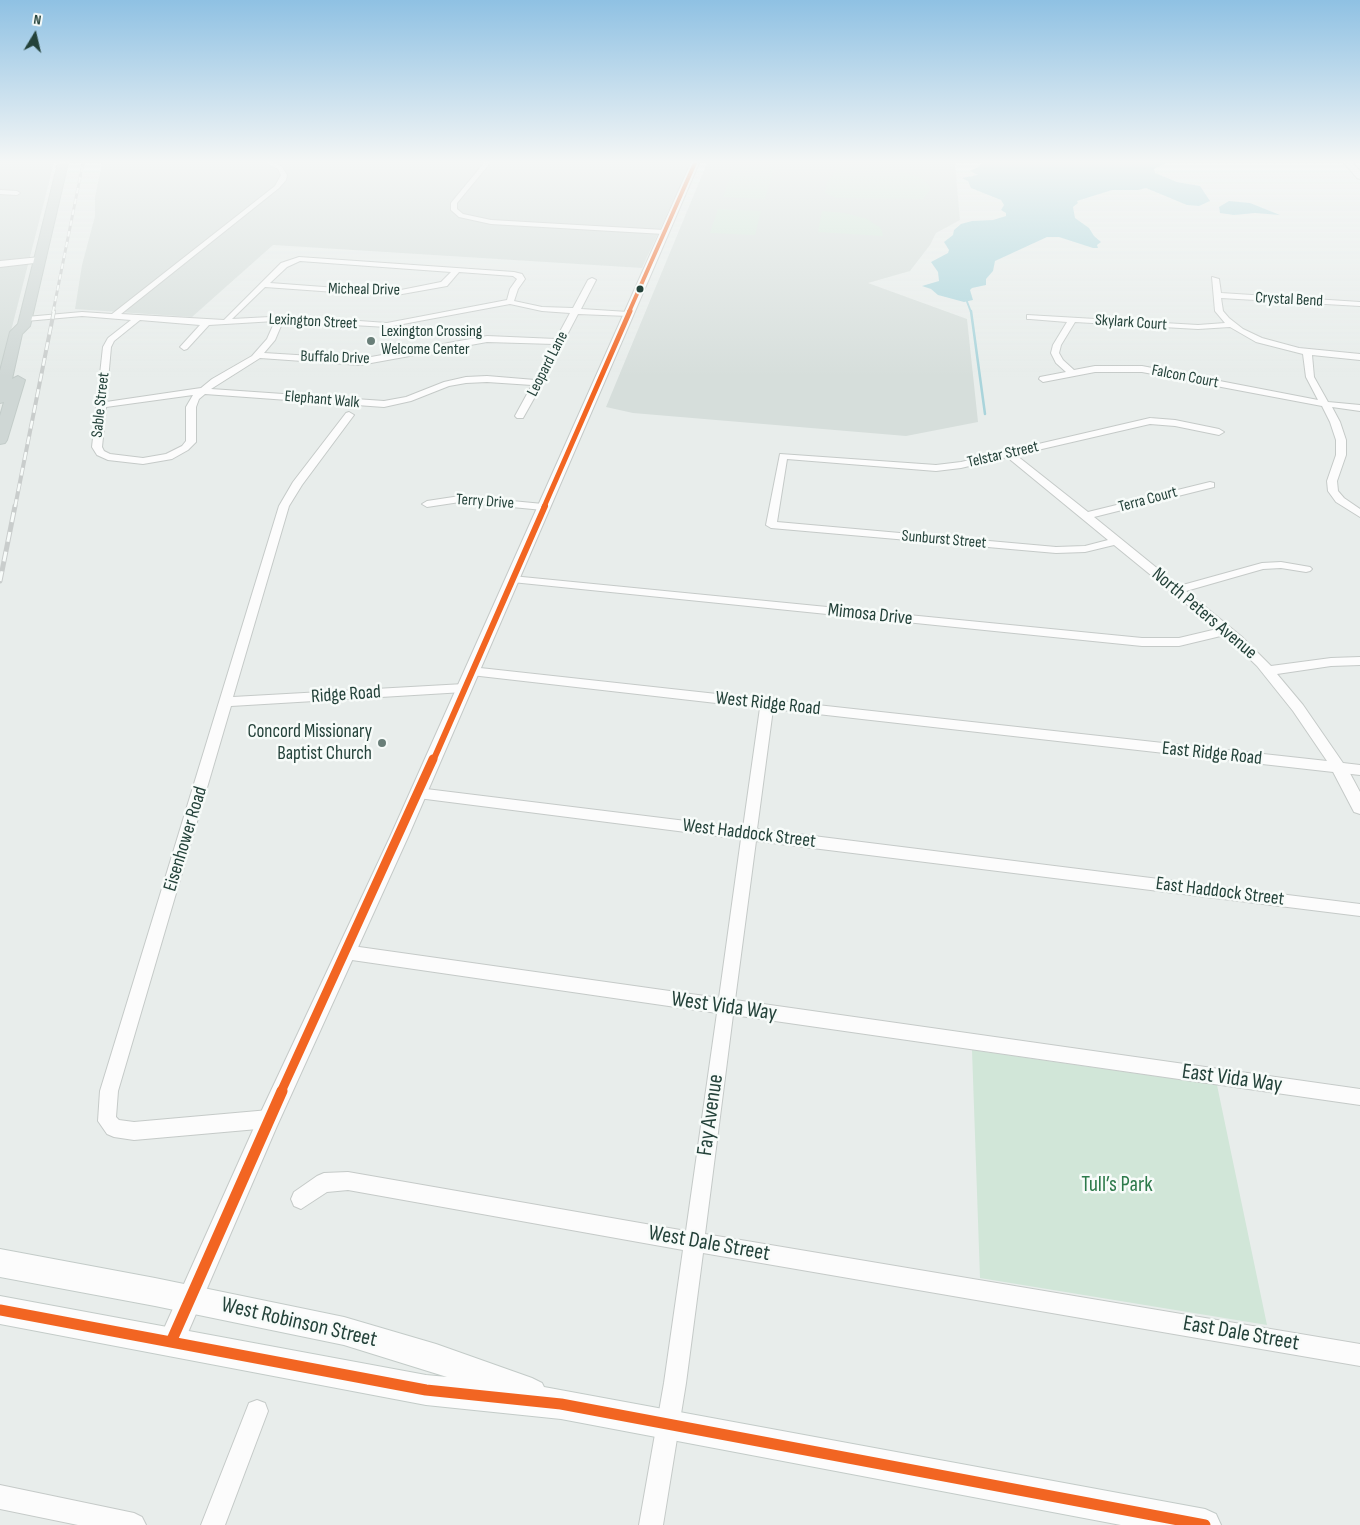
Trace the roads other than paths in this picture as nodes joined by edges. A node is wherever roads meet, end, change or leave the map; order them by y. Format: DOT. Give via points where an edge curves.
graph roads {
  1 [pos="46,234"];
  2 [pos="217,234"];
  3 [pos="663,234"];
  4 [pos="39,262"];
  5 [pos="0,264"];
  6 [pos="0,269"];
  7 [pos="457,270"];
  8 [pos="1215,279"];
  9 [pos="592,280"];
  10 [pos="263,285"];
  11 [pos="1217,295"];
  12 [pos="510,302"];
  13 [pos="1360,304"];
  14 [pos="575,311"];
  15 [pos="628,314"];
  16 [pos="114,316"];
  17 [pos="1030,317"];
  18 [pos="138,318"];
  19 [pos="280,318"];
  20 [pos="1073,319"];
  21 [pos="206,322"];
  22 [pos="227,322"];
  23 [pos="25,323"];
  24 [pos="1232,325"];
  25 [pos="559,342"];
  26 [pos="184,347"];
  27 [pos="1307,353"];
  28 [pos="258,354"];
  29 [pos="1360,358"];
  30 [pos="1071,372"];
  31 [pos="1043,379"];
  32 [pos="540,383"];
  33 [pos="202,391"];
  34 [pos="0,399"];
  35 [pos="102,405"];
  36 [pos="1326,405"];
  37 [pos="1360,408"];
  38 [pos="349,415"];
  39 [pos="520,416"];
  40 [pos="1220,432"];
  41 [pos="0,440"];
  42 [pos="1009,454"];
  43 [pos="1210,485"];
  44 [pos="427,504"];
  45 [pos="543,507"];
  46 [pos="1360,514"];
  47 [pos="1086,516"];
  48 [pos="771,525"];
  49 [pos="1116,541"];
  50 [pos="1306,568"];
  51 [pos="512,579"];
  52 [pos="1178,590"];
  53 [pos="1227,631"];
  54 [pos="1360,661"];
  55 [pos="1268,671"];
  56 [pos="472,672"];
  57 [pos="464,688"];
  58 [pos="227,702"];
  59 [pos="767,704"];
  60 [pos="1064,737"];
  61 [pos="1339,768"];
  62 [pos="1360,770"];
  63 [pos="418,793"];
  64 [pos="1360,808"];
  65 [pos="749,834"];
  66 [pos="1080,874"];
  67 [pos="1360,910"];
  68 [pos="345,952"];
  69 [pos="726,1007"];
  70 [pos="1104,1061"];
  71 [pos="1360,1097"];
  72 [pos="269,1118"];
  73 [pos="301,1199"];
  74 [pos="694,1242"];
  75 [pos="0,1263"];
  76 [pos="189,1299"];
  77 [pos="0,1310"];
  78 [pos="1121,1314"];
  79 [pos="171,1342"];
  80 [pos="1360,1355"];
  81 [pos="561,1404"];
  82 [pos="257,1411"];
  83 [pos="667,1425"];
  84 [pos="0,1497"];
  85 [pos="1165,1521"];
  86 [pos="134,1525"];
  87 [pos="213,1525"];
  88 [pos="651,1525"];
  89 [pos="1205,1525"];
  1 -- 4 [label="main road"];
  2 -- 16 [label="street"];
  3 -- 15 [label="street"];
  4 -- 5 [label="street"];
  4 -- 6 [label="street"];
  4 -- 23 [label="main road"];
  7 -- 10 [label="street, Micheal Drive" via="444,284 396,294"];
  7 -- 10 [label="street" via="304,259 287,263"];
  7 -- 12 [label="street" via="519,276 521,279"];
  8 -- 11 [label="street"];
  9 -- 14 [label="street, Leopard Lane"];
  10 -- 22 [label="street"];
  11 -- 13 [label="street, Crystal Bend" via="1320,305"];
  11 -- 24 [label="street" via="1219,311"];
  12 -- 14 [label="street, Lexington Street" via="534,308"];
  12 -- 19 [label="street, Lexington Street" via="387,325"];
  14 -- 15 [label="street, Lexington Street"];
  14 -- 25 [label="street, Leopard Lane"];
  15 -- 45 [label="street"];
  16 -- 18 [label="street, Lexington Street"];
  16 -- 23 [label="street, Lexington Street" via="75,314"];
  17 -- 20 [label="street, Skylark Court"];
  18 -- 21 [label="street, Lexington Street"];
  18 -- 35 [label="street, Sable Street" via="107,347"];
  19 -- 22 [label="street, Lexington Street"];
  19 -- 28 [label="street" via="274,334"];
  20 -- 24 [label="street, Skylark Court" via="1198,327"];
  20 -- 30 [label="street" via="1055,353"];
  21 -- 22 [label="street, Lexington Street"];
  21 -- 26 [label="street"];
  23 -- 34 [label="main road" via="16,332"];
  23 -- 41 [label="main road" via="29,331 13,403"];
  24 -- 27 [label="street" via="1259,340"];
  25 -- 28 [label="street, Buffalo Drive" via="487,339 360,362"];
  25 -- 32 [label="street, Leopard Lane"];
  27 -- 29 [label="street"];
  27 -- 36 [label="street" via="1310,377"];
  28 -- 33 [label="street"];
  30 -- 31 [label="street, Falcon Court"];
  30 -- 36 [label="street, Falcon Court" via="1119,368 1155,371"];
  32 -- 33 [label="street, Elephant Walk" via="466,380 401,401 375,404"];
  32 -- 39 [label="street, Leopard Lane"];
  33 -- 35 [label="street, Elephant Walk"];
  33 -- 35 [label="street, Sable Street" via="192,403 192,436 188,445 175,454 151,460 114,458 100,453 97,447"];
  36 -- 37 [label="street, Falcon Court"];
  36 -- 46 [label="street" via="1341,440 1341,455 1332,481 1333,491"];
  38 -- 58 [label="street, Eisenhower Road" via="284,506"];
  40 -- 42 [label="street, Telstar Street" via="1150,421"];
  42 -- 47 [label="street, North Peters Avenue"];
  42 -- 48 [label="street, Telstar Street" via="930,468 783,456"];
  43 -- 47 [label="street, Terra Court"];
  44 -- 45 [label="street, Terry Drive" via="460,499"];
  45 -- 51 [label="street"];
  47 -- 49 [label="street, North Peters Avenue"];
  48 -- 49 [label="street, Sunburst Street" via="1056,550 1085,549"];
  49 -- 52 [label="street, North Peters Avenue"];
  50 -- 52 [label="street" via="1262,566"];
  51 -- 53 [label="street, Mimosa Drive" via="1142,642 1179,642"];
  51 -- 56 [label="street"];
  52 -- 53 [label="street, North Peters Avenue"];
  53 -- 55 [label="street, North Peters Avenue"];
  54 -- 55 [label="street"];
  55 -- 61 [label="street, North Peters Avenue"];
  56 -- 57 [label="street"];
  56 -- 59 [label="street, West Ridge Road"];
  57 -- 58 [label="street, Ridge Road"];
  57 -- 63 [label="street"];
  58 -- 72 [label="street, Eisenhower Road" via="109,1091 107,1121 114,1128 134,1131"];
  59 -- 60 [label="street, West Ridge Road"];
  59 -- 65 [label="street, Fay Avenue"];
  60 -- 61 [label="street, East Ridge Road"];
  61 -- 62 [label="street, East Ridge Road"];
  61 -- 64 [label="street, North Peters Avenue"];
  63 -- 65 [label="street, West Haddock Street"];
  63 -- 68 [label="street"];
  65 -- 66 [label="street, West Haddock Street"];
  65 -- 69 [label="street, Fay Avenue"];
  66 -- 67 [label="street, East Haddock Street"];
  68 -- 69 [label="street, West Vida Way"];
  68 -- 72 [label="street"];
  69 -- 70 [label="street, West Vida Way"];
  69 -- 74 [label="street, Fay Avenue"];
  70 -- 71 [label="street, East Vida Way"];
  72 -- 76 [label="street"];
  73 -- 74 [label="street, West Dale Street" via="324,1183 348,1181"];
  74 -- 78 [label="street, West Dale Street"];
  74 -- 83 [label="street, Fay Avenue"];
  75 -- 76 [label="main road, West Robinson Street"];
  76 -- 79 [label="street"];
  76 -- 81 [label="main road, West Robinson Street" via="378,1340"];
  77 -- 79 [label="main road, West Robinson Street"];
  78 -- 80 [label="street, East Dale Street"];
  79 -- 81 [label="main road, West Robinson Street" via="426,1390"];
  81 -- 83 [label="main road, West Robinson Street"];
  82 -- 87 [label="street"];
  83 -- 85 [label="main road, West Robinson Street"];
  83 -- 88 [label="street, Fay Avenue"];
  84 -- 86 [label="street"];
  85 -- 89 [label="main road, West Robinson Street"];
}
